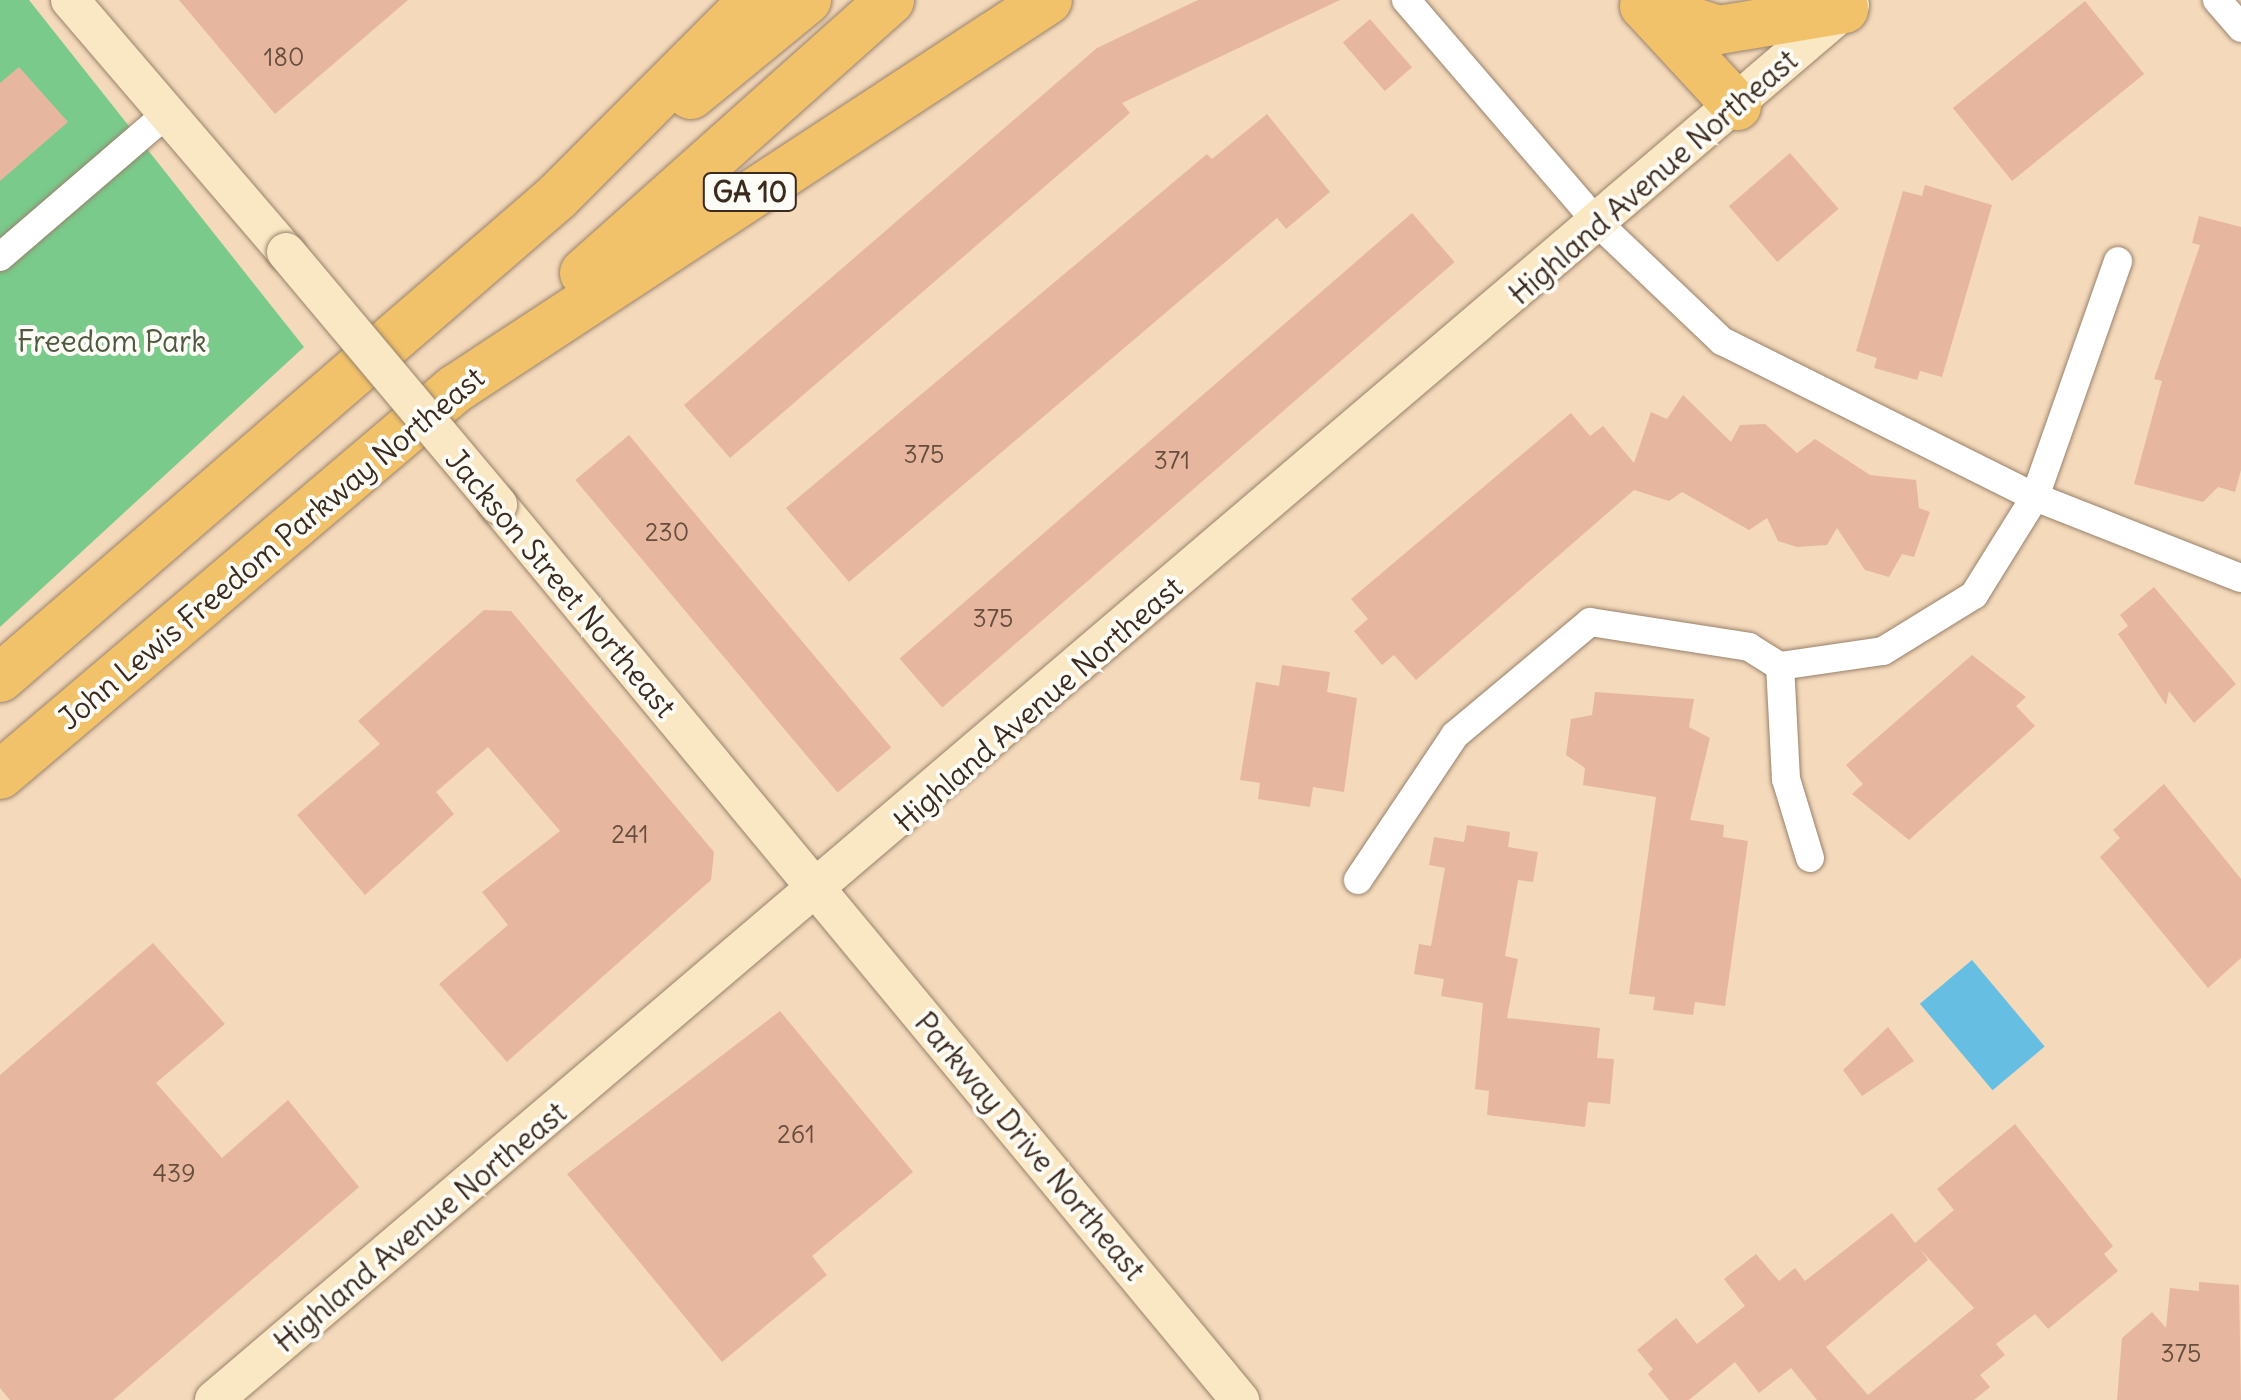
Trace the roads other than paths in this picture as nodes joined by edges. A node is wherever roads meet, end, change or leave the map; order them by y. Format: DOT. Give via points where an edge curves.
graph roads {
  1 [pos="70,0"];
  2 [pos="754,0"];
  3 [pos="807,0"];
  4 [pos="890,0"];
  5 [pos="1048,0"];
  6 [pos="1406,0"];
  7 [pos="2217,0"];
  8 [pos="1642,3"];
  9 [pos="1850,5"];
  10 [pos="2241,28"];
  11 [pos="1737,106"];
  12 [pos="165,115"];
  13 [pos="557,197"];
  14 [pos="1599,224"];
  15 [pos="0,257"];
  16 [pos="2118,260"];
  17 [pos="454,389"];
  18 [pos="2035,497"];
  19 [pos="2241,578"];
  20 [pos="1780,666"];
  21 [pos="0,678"];
  22 [pos="0,775"];
  23 [pos="1810,858"];
  24 [pos="1358,880"];
  25 [pos="819,891"];
  26 [pos="214,1400"];
  27 [pos="1240,1400"];
  1 -- 12 [label="main road, Jackson Street Northeast"];
  2 -- 13 [label="highway"];
  3 -- 13 [label="highway"];
  4 -- 17 [label="highway"];
  5 -- 17 [label="highway, John Lewis Freedom Parkway Northeast / GA 10"];
  6 -- 14 [label="street"];
  7 -- 10 [label="street"];
  8 -- 9 [label="highway" via="1718,30"];
  8 -- 11 [label="highway"];
  9 -- 11 [label="main road, Highland Avenue Northeast"];
  11 -- 14 [label="main road, Highland Avenue Northeast"];
  12 -- 15 [label="street"];
  12 -- 25 [label="main road, Jackson Street Northeast, bridge"];
  13 -- 21 [label="highway"];
  14 -- 18 [label="street" via="1722,340"];
  14 -- 25 [label="main road, Highland Avenue Northeast"];
  16 -- 18 [label="street"];
  17 -- 22 [label="highway, John Lewis Freedom Parkway Northeast / GA 10"];
  18 -- 19 [label="street"];
  18 -- 20 [label="street" via="1974,595 1884,652"];
  20 -- 23 [label="street" via="1786,778"];
  20 -- 24 [label="street" via="1749,647 1590,622 1455,735"];
  25 -- 26 [label="main road, Highland Avenue Northeast"];
  25 -- 27 [label="main road, Parkway Drive Northeast"];
}
